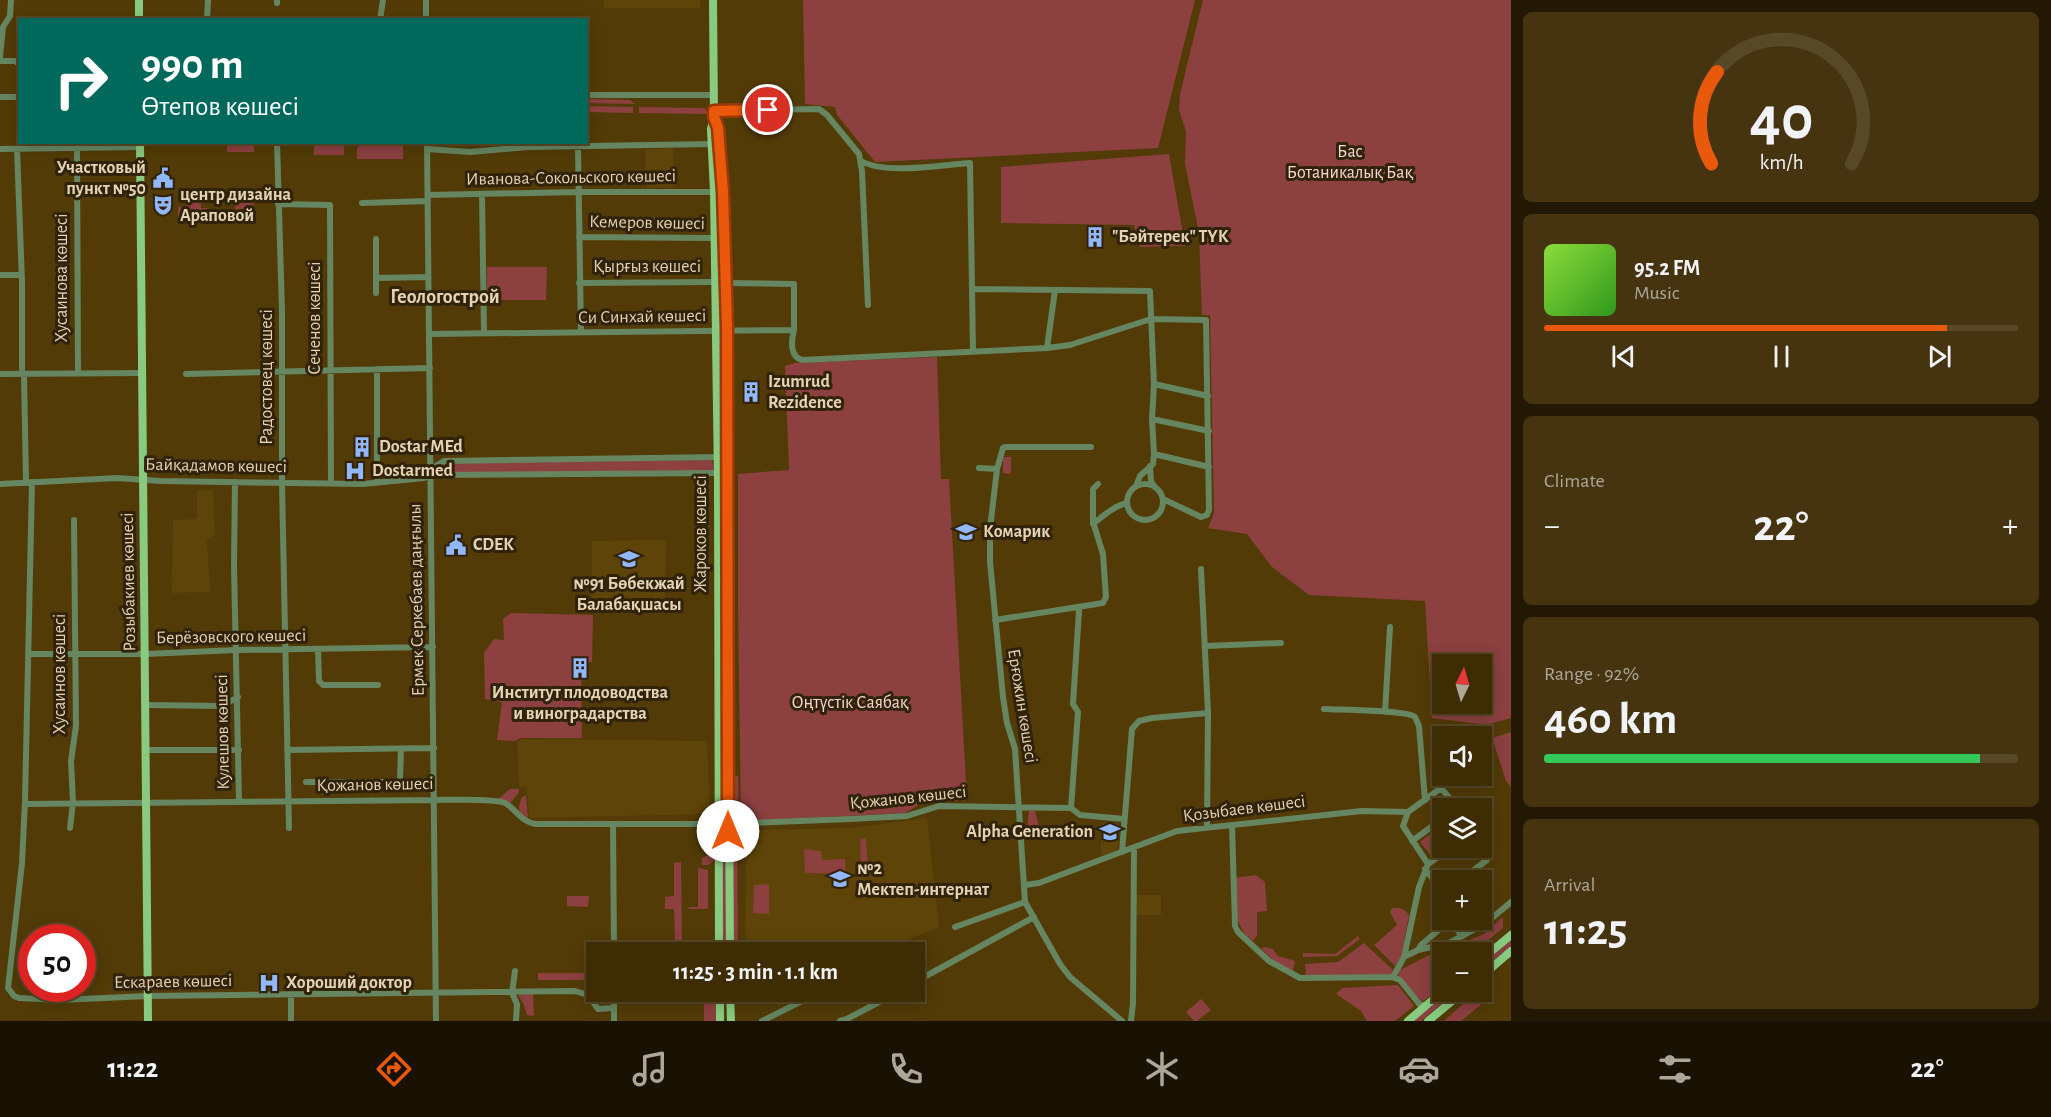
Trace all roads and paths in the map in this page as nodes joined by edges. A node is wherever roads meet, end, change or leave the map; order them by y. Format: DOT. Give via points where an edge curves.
graph roads {
  1 [pos="11,0"];
  2 [pos="139,0"];
  3 [pos="208,0"];
  4 [pos="383,0"];
  5 [pos="426,0"];
  6 [pos="713,0"];
  7 [pos="139,18"];
  8 [pos="207,18"];
  9 [pos="380,18"];
  10 [pos="426,18"];
  11 [pos="0,59"];
  12 [pos="18,63"];
  13 [pos="588,95"];
  14 [pos="714,95"];
  15 [pos="0,97"];
  16 [pos="18,97"];
  17 [pos="714,114"];
  18 [pos="277,144"];
  19 [pos="711,144"];
  20 [pos="140,145"];
  21 [pos="427,146"];
  22 [pos="578,147"];
  23 [pos="17,148"];
  24 [pos="77,148"];
  25 [pos="0,149"];
  26 [pos="861,161"];
  27 [pos="578,192"];
  28 [pos="714,192"];
  29 [pos="482,194"];
  30 [pos="428,198"];
  31 [pos="362,203"];
  32 [pos="278,204"];
  33 [pos="579,237"];
  34 [pos="715,238"];
  35 [pos="376,239"];
  36 [pos="0,275"];
  37 [pos="21,275"];
  38 [pos="428,277"];
  39 [pos="376,278"];
  40 [pos="715,282"];
  41 [pos="579,283"];
  42 [pos="726,284"];
  43 [pos="973,289"];
  44 [pos="1055,290"];
  45 [pos="376,293"];
  46 [pos="868,305"];
  47 [pos="1151,319"];
  48 [pos="794,330"];
  49 [pos="716,331"];
  50 [pos="727,331"];
  51 [pos="581,332"];
  52 [pos="484,333"];
  53 [pos="429,334"];
  54 [pos="1047,348"];
  55 [pos="973,351"];
  56 [pos="430,368"];
  57 [pos="377,369"];
  58 [pos="330,370"];
  59 [pos="78,372"];
  60 [pos="282,372"];
  61 [pos="143,373"];
  62 [pos="0,374"];
  63 [pos="23,374"];
  64 [pos="186,374"];
  65 [pos="1154,384"];
  66 [pos="1208,396"];
  67 [pos="1152,419"];
  68 [pos="1209,431"];
  69 [pos="1091,447"];
  70 [pos="1154,454"];
  71 [pos="722,457"];
  72 [pos="492,460"];
  73 [pos="1150,466"];
  74 [pos="1209,467"];
  75 [pos="979,468"];
  76 [pos="997,469"];
  77 [pos="492,473"];
  78 [pos="722,473"];
  79 [pos="431,475"];
  80 [pos="377,478"];
  81 [pos="144,480"];
  82 [pos="29,482"];
  83 [pos="235,482"];
  84 [pos="282,483"];
  85 [pos="332,483"];
  86 [pos="0,484"];
  87 [pos="1098,484"];
  88 [pos="1136,486"];
  89 [pos="1154,486"];
  90 [pos="1163,499"];
  91 [pos="1127,503"];
  92 [pos="74,520"];
  93 [pos="1093,524"];
  94 [pos="1201,569"];
  95 [pos="722,582"];
  96 [pos="1079,611"];
  97 [pos="995,620"];
  98 [pos="1389,627"];
  99 [pos="1281,643"];
  100 [pos="1206,646"];
  101 [pos="433,647"];
  102 [pos="237,650"];
  103 [pos="285,650"];
  104 [pos="318,650"];
  105 [pos="76,653"];
  106 [pos="29,654"];
  107 [pos="146,654"];
  108 [pos="378,685"];
  109 [pos="238,697"];
  110 [pos="146,705"];
  111 [pos="1324,709"];
  112 [pos="1385,712"];
  113 [pos="1208,713"];
  114 [pos="434,748"];
  115 [pos="147,750"];
  116 [pos="238,750"];
  117 [pos="287,750"];
  118 [pos="401,750"];
  119 [pos="306,782"];
  120 [pos="1450,798"];
  121 [pos="434,800"];
  122 [pos="1425,800"];
  123 [pos="147,801"];
  124 [pos="239,801"];
  125 [pos="288,801"];
  126 [pos="73,802"];
  127 [pos="25,804"];
  128 [pos="1020,806"];
  129 [pos="1071,808"];
  130 [pos="1408,812"];
  131 [pos="1124,819"];
  132 [pos="613,824"];
  133 [pos="718,824"];
  134 [pos="728,824"];
  135 [pos="1232,825"];
  136 [pos="1207,827"];
  137 [pos="1432,827"];
  138 [pos="70,828"];
  139 [pos="289,828"];
  140 [pos="1413,841"];
  141 [pos="1134,848"];
  142 [pos="1122,852"];
  143 [pos="1438,858"];
  144 [pos="1488,858"];
  145 [pos="1427,867"];
  146 [pos="1476,870"];
  147 [pos="1432,874"];
  148 [pos="1025,885"];
  149 [pos="1025,902"];
  150 [pos="1511,902"];
  151 [pos="1034,918"];
  152 [pos="955,927"];
  153 [pos="1511,935"];
  154 [pos="1461,936"];
  155 [pos="614,942"];
  156 [pos="719,942"];
  157 [pos="730,942"];
  158 [pos="1418,950"];
  159 [pos="1492,951"];
  160 [pos="1511,951"];
  161 [pos="1404,957"];
  162 [pos="1492,967"];
  163 [pos="515,971"];
  164 [pos="925,977"];
  165 [pos="1395,978"];
  166 [pos="0,987"];
  167 [pos="8,988"];
  168 [pos="436,992"];
  169 [pos="512,993"];
  170 [pos="291,995"];
  171 [pos="148,996"];
  172 [pos="1432,1001"];
  173 [pos="614,1002"];
  174 [pos="720,1002"];
  175 [pos="730,1002"];
  176 [pos="800,1002"];
  177 [pos="879,1002"];
  178 [pos="1451,1002"];
  179 [pos="614,1008"];
  180 [pos="1423,1008"];
  181 [pos="148,1021"];
  182 [pos="291,1021"];
  183 [pos="436,1021"];
  184 [pos="516,1021"];
  185 [pos="614,1021"];
  186 [pos="720,1021"];
  187 [pos="731,1021"];
  188 [pos="762,1021"];
  189 [pos="840,1021"];
  190 [pos="1122,1021"];
  191 [pos="1131,1021"];
  192 [pos="1408,1021"];
  193 [pos="1428,1021"];
  1 -- 11 [label="street"];
  2 -- 7 [label="main road"];
  3 -- 8 [label="street"];
  4 -- 9 [label="street"];
  5 -- 10 [label="street"];
  6 -- 14 [label="main road, Жароков көшесі"];
  11 -- 12 [label="street"];
  13 -- 14 [label="street"];
  14 -- 17 [label="main road, Жароков көшесі"];
  15 -- 16 [label="street"];
  17 -- 19 [label="main road, Жароков көшесі"];
  17 -- 26 [label="street" via="819,109"];
  17 -- 42 [label="main road, Жароков көшесі" via="723,192"];
  18 -- 32 [label="street, Радостовец көшесі"];
  19 -- 22 [label="street"];
  19 -- 28 [label="main road, Жароков көшесі"];
  20 -- 24 [label="street"];
  20 -- 61 [label="main road, Розыбакиев көшесі"];
  21 -- 22 [label="street" via="470,152"];
  21 -- 30 [label="street, Ермек Серкебаев даңғылы"];
  22 -- 27 [label="street"];
  23 -- 24 [label="street"];
  23 -- 25 [label="street"];
  23 -- 37 [label="street"];
  24 -- 59 [label="street, Хусаинова көшесі"];
  26 -- 43 [label="street" via="885,168 970,163"];
  26 -- 46 [label="street"];
  27 -- 28 [label="street, Иванова-Сокольского көшесі"];
  27 -- 29 [label="street, Иванова-Сокольского көшесі"];
  27 -- 33 [label="street"];
  28 -- 34 [label="main road, Жароков көшесі"];
  29 -- 30 [label="street, Иванова-Сокольского көшесі"];
  29 -- 52 [label="street"];
  30 -- 31 [label="street, Иванова-Сокольского көшесі"];
  30 -- 38 [label="street, Ермек Серкебаев даңғылы"];
  32 -- 58 [label="street, Сеченов көшесі" via="330,205"];
  32 -- 60 [label="street, Радостовец көшесі"];
  33 -- 34 [label="street, Кемеров көшесі"];
  33 -- 41 [label="street"];
  34 -- 40 [label="main road, Жароков көшесі"];
  35 -- 39 [label="street"];
  36 -- 37 [label="street"];
  37 -- 63 [label="street"];
  38 -- 39 [label="street"];
  38 -- 53 [label="street, Ермек Серкебаев даңғылы"];
  39 -- 45 [label="street"];
  40 -- 41 [label="street, Қырғыз көшесі"];
  40 -- 49 [label="main road, Жароков көшесі"];
  41 -- 51 [label="street"];
  42 -- 48 [label="street" via="794,284"];
  42 -- 50 [label="main road, Жароков көшесі"];
  43 -- 44 [label="street"];
  43 -- 55 [label="street"];
  44 -- 47 [label="street" via="1150,291"];
  44 -- 54 [label="street"];
  47 -- 54 [label="street" via="1070,345"];
  47 -- 65 [label="street"];
  47 -- 66 [label="street" via="1206,320"];
  48 -- 50 [label="street, Си Синхай көшесі"];
  48 -- 55 [label="street" via="794,355 802,360"];
  49 -- 50 [label="street, Си Синхай көшесі"];
  49 -- 51 [label="street, Си Синхай көшесі"];
  49 -- 71 [label="main road, Жароков көшесі"];
  50 -- 71 [label="main road, Жароков көшесі"];
  51 -- 52 [label="street, Си Синхай көшесі"];
  52 -- 53 [label="street, Си Синхай көшесі"];
  53 -- 56 [label="street, Ермек Серкебаев даңғылы"];
  54 -- 55 [label="street"];
  56 -- 57 [label="street"];
  56 -- 79 [label="street, Ермек Серкебаев даңғылы"];
  57 -- 58 [label="street"];
  57 -- 80 [label="street"];
  58 -- 60 [label="street"];
  58 -- 85 [label="street, Сеченов көшесі"];
  59 -- 61 [label="street"];
  59 -- 63 [label="street"];
  60 -- 64 [label="street"];
  60 -- 84 [label="street, Радостовец көшесі"];
  61 -- 81 [label="main road, Розыбакиев көшесі"];
  62 -- 63 [label="street"];
  63 -- 82 [label="street"];
  65 -- 66 [label="street"];
  65 -- 67 [label="street"];
  66 -- 68 [label="street"];
  67 -- 68 [label="street"];
  67 -- 70 [label="street"];
  68 -- 74 [label="street"];
  69 -- 76 [label="street, Ерғожин көшесі" via="1005,447"];
  70 -- 73 [label="street"];
  70 -- 74 [label="street"];
  71 -- 72 [label="street, Байқадамов көшесі"];
  71 -- 78 [label="main road, Жароков көшесі"];
  72 -- 77 [label="street"];
  72 -- 79 [label="street, Байқадамов көшесі" via="444,461"];
  73 -- 88 [label="street"];
  73 -- 89 [label="street"];
  74 -- 90 [label="street" via="1209,510 1205,517"];
  75 -- 76 [label="street"];
  76 -- 97 [label="street, Ерғожин көшесі" via="990,529"];
  77 -- 78 [label="street, Байқадамов көшесі"];
  77 -- 79 [label="street, Байқадамов көшесі"];
  78 -- 95 [label="main road, Жароков көшесі"];
  79 -- 85 [label="street, Байқадамов көшесі" via="377,483"];
  79 -- 101 [label="street, Ермек Серкебаев даңғылы"];
  81 -- 82 [label="street, Байқадамов көшесі"];
  81 -- 83 [label="street, Байқадамов көшесі"];
  81 -- 107 [label="main road, Розыбакиев көшесі"];
  82 -- 86 [label="street, Байқадамов көшесі"];
  82 -- 106 [label="street"];
  83 -- 84 [label="street, Байқадамов көшесі"];
  83 -- 102 [label="street, Кулешов көшесі"];
  84 -- 85 [label="street, Байқадамов көшесі"];
  84 -- 103 [label="street, Радостовец көшесі"];
  87 -- 93 [label="street" via="1093,489"];
  88 -- 89 [label="street"];
  88 -- 91 [label="street"];
  89 -- 90 [label="street"];
  90 -- 91 [label="street" via="1161,510 1149,519 1136,518"];
  91 -- 93 [label="street"];
  92 -- 105 [label="street, Хусаинов көшесі"];
  93 -- 97 [label="street" via="1103,554 1103,603"];
  94 -- 100 [label="street"];
  95 -- 133 [label="main road, Жароков көшесі"];
  95 -- 134 [label="main road, Жароков көшесі"];
  96 -- 129 [label="street" via="1073,704 1078,712"];
  97 -- 128 [label="street, Ерғожин көшесі"];
  98 -- 112 [label="street"];
  99 -- 100 [label="street"];
  100 -- 113 [label="street"];
  101 -- 104 [label="street, Берёзовского көшесі"];
  101 -- 114 [label="street, Ермек Серкебаев даңғылы"];
  102 -- 103 [label="street, Берёзовского көшесі"];
  102 -- 107 [label="street, Берёзовского көшесі"];
  102 -- 109 [label="street, Кулешов көшесі"];
  103 -- 104 [label="street, Берёзовского көшесі"];
  103 -- 117 [label="street, Радостовец көшесі"];
  104 -- 108 [label="street" via="319,681 323,686"];
  105 -- 106 [label="street, Берёзовского көшесі"];
  105 -- 107 [label="street, Берёзовского көшесі"];
  105 -- 126 [label="street, Хусаинов көшесі"];
  106 -- 127 [label="street"];
  107 -- 110 [label="main road, Розыбакиев көшесі"];
  109 -- 110 [label="street" via="222,705"];
  109 -- 116 [label="street, Кулешов көшесі"];
  110 -- 115 [label="main road, Розыбакиев көшесі"];
  111 -- 112 [label="street"];
  112 -- 122 [label="street" via="1416,718"];
  113 -- 131 [label="street" via="1152,718 1139,721 1132,729"];
  113 -- 136 [label="street"];
  114 -- 118 [label="street"];
  114 -- 121 [label="street, Ермек Серкебаев даңғылы"];
  115 -- 116 [label="street"];
  115 -- 123 [label="main road, Розыбакиев көшесі"];
  116 -- 124 [label="street, Кулешов көшесі"];
  117 -- 118 [label="street"];
  117 -- 125 [label="street, Радостовец көшесі"];
  118 -- 119 [label="street" via="398,782"];
  120 -- 122 [label="street" via="1441,788"];
  121 -- 125 [label="street, Қожанов көшесі"];
  121 -- 132 [label="street, Қожанов көшесі" via="500,802 535,824"];
  121 -- 168 [label="street, Ермек Серкебаев даңғылы"];
  122 -- 130 [label="street"];
  123 -- 124 [label="street, Қожанов көшесі"];
  123 -- 126 [label="street, Қожанов көшесі"];
  123 -- 171 [label="main road, Розыбакиев көшесі"];
  124 -- 125 [label="street, Қожанов көшесі"];
  125 -- 139 [label="street, Радостовец көшесі"];
  126 -- 127 [label="street, Қожанов көшесі"];
  126 -- 138 [label="street, Хусаинов көшесі"];
  127 -- 167 [label="street"];
  128 -- 129 [label="street, Қожанов көшесі"];
  128 -- 134 [label="street, Қожанов көшесі" via="939,806 907,816"];
  128 -- 148 [label="street, Ерғожин көшесі"];
  129 -- 131 [label="street, Қожанов көшесі" via="1080,815"];
  130 -- 135 [label="street, Қозыбаев көшесі" via="1362,811"];
  130 -- 140 [label="street" via="1403,826"];
  131 -- 142 [label="street"];
  132 -- 133 [label="street, Қожанов көшесі"];
  132 -- 155 [label="street"];
  133 -- 134 [label="street, Қожанов көшесі"];
  133 -- 156 [label="main road, Жароков көшесі"];
  134 -- 157 [label="main road, Жароков көшесі"];
  135 -- 136 [label="street, Қозыбаев көшесі"];
  135 -- 165 [label="street" via="1235,926 1263,956 1300,978"];
  136 -- 141 [label="street, Қозыбаев көшесі" via="1177,831"];
  137 -- 140 [label="street"];
  140 -- 145 [label="street"];
  141 -- 142 [label="street, Қозыбаев көшесі"];
  141 -- 191 [label="street"];
  142 -- 148 [label="street, Қозыбаев көшесі" via="1039,884"];
  143 -- 145 [label="street"];
  144 -- 146 [label="street"];
  145 -- 147 [label="street"];
  145 -- 161 [label="street"];
  148 -- 149 [label="street, Ерғожин көшесі"];
  149 -- 151 [label="street, Ерғожин көшесі"];
  149 -- 152 [label="street"];
  150 -- 154 [label="street" via="1486,923"];
  151 -- 164 [label="street"];
  151 -- 190 [label="street, Ерғожин көшесі" via="1070,977"];
  153 -- 159 [label="main road"];
  154 -- 158 [label="street"];
  154 -- 158 [label="street" via="1453,922 1448,922"];
  158 -- 161 [label="street"];
  160 -- 162 [label="main road"];
  161 -- 165 [label="street"];
  163 -- 169 [label="street"];
  165 -- 180 [label="street"];
  166 -- 167 [label="street"];
  167 -- 171 [label="street, Ескараев көшесі" via="20,998"];
  168 -- 169 [label="street, Ескараев көшесі"];
  168 -- 170 [label="street, Ескараев көшесі"];
  168 -- 183 [label="street, Ермек Серкебаев даңғылы"];
  169 -- 179 [label="street, Ескараев көшесі" via="580,992 588,995 598,1009"];
  169 -- 184 [label="street" via="517,1004"];
  170 -- 171 [label="street, Ескараев көшесі"];
  170 -- 182 [label="street"];
  171 -- 181 [label="main road, Розыбакиев көшесі"];
  172 -- 180 [label="main road"];
  173 -- 179 [label="street"];
  174 -- 186 [label="main road"];
  175 -- 187 [label="main road"];
  176 -- 188 [label="street"];
  177 -- 189 [label="street"];
  178 -- 193 [label="main road"];
  179 -- 185 [label="street"];
  180 -- 192 [label="main road"];
}
